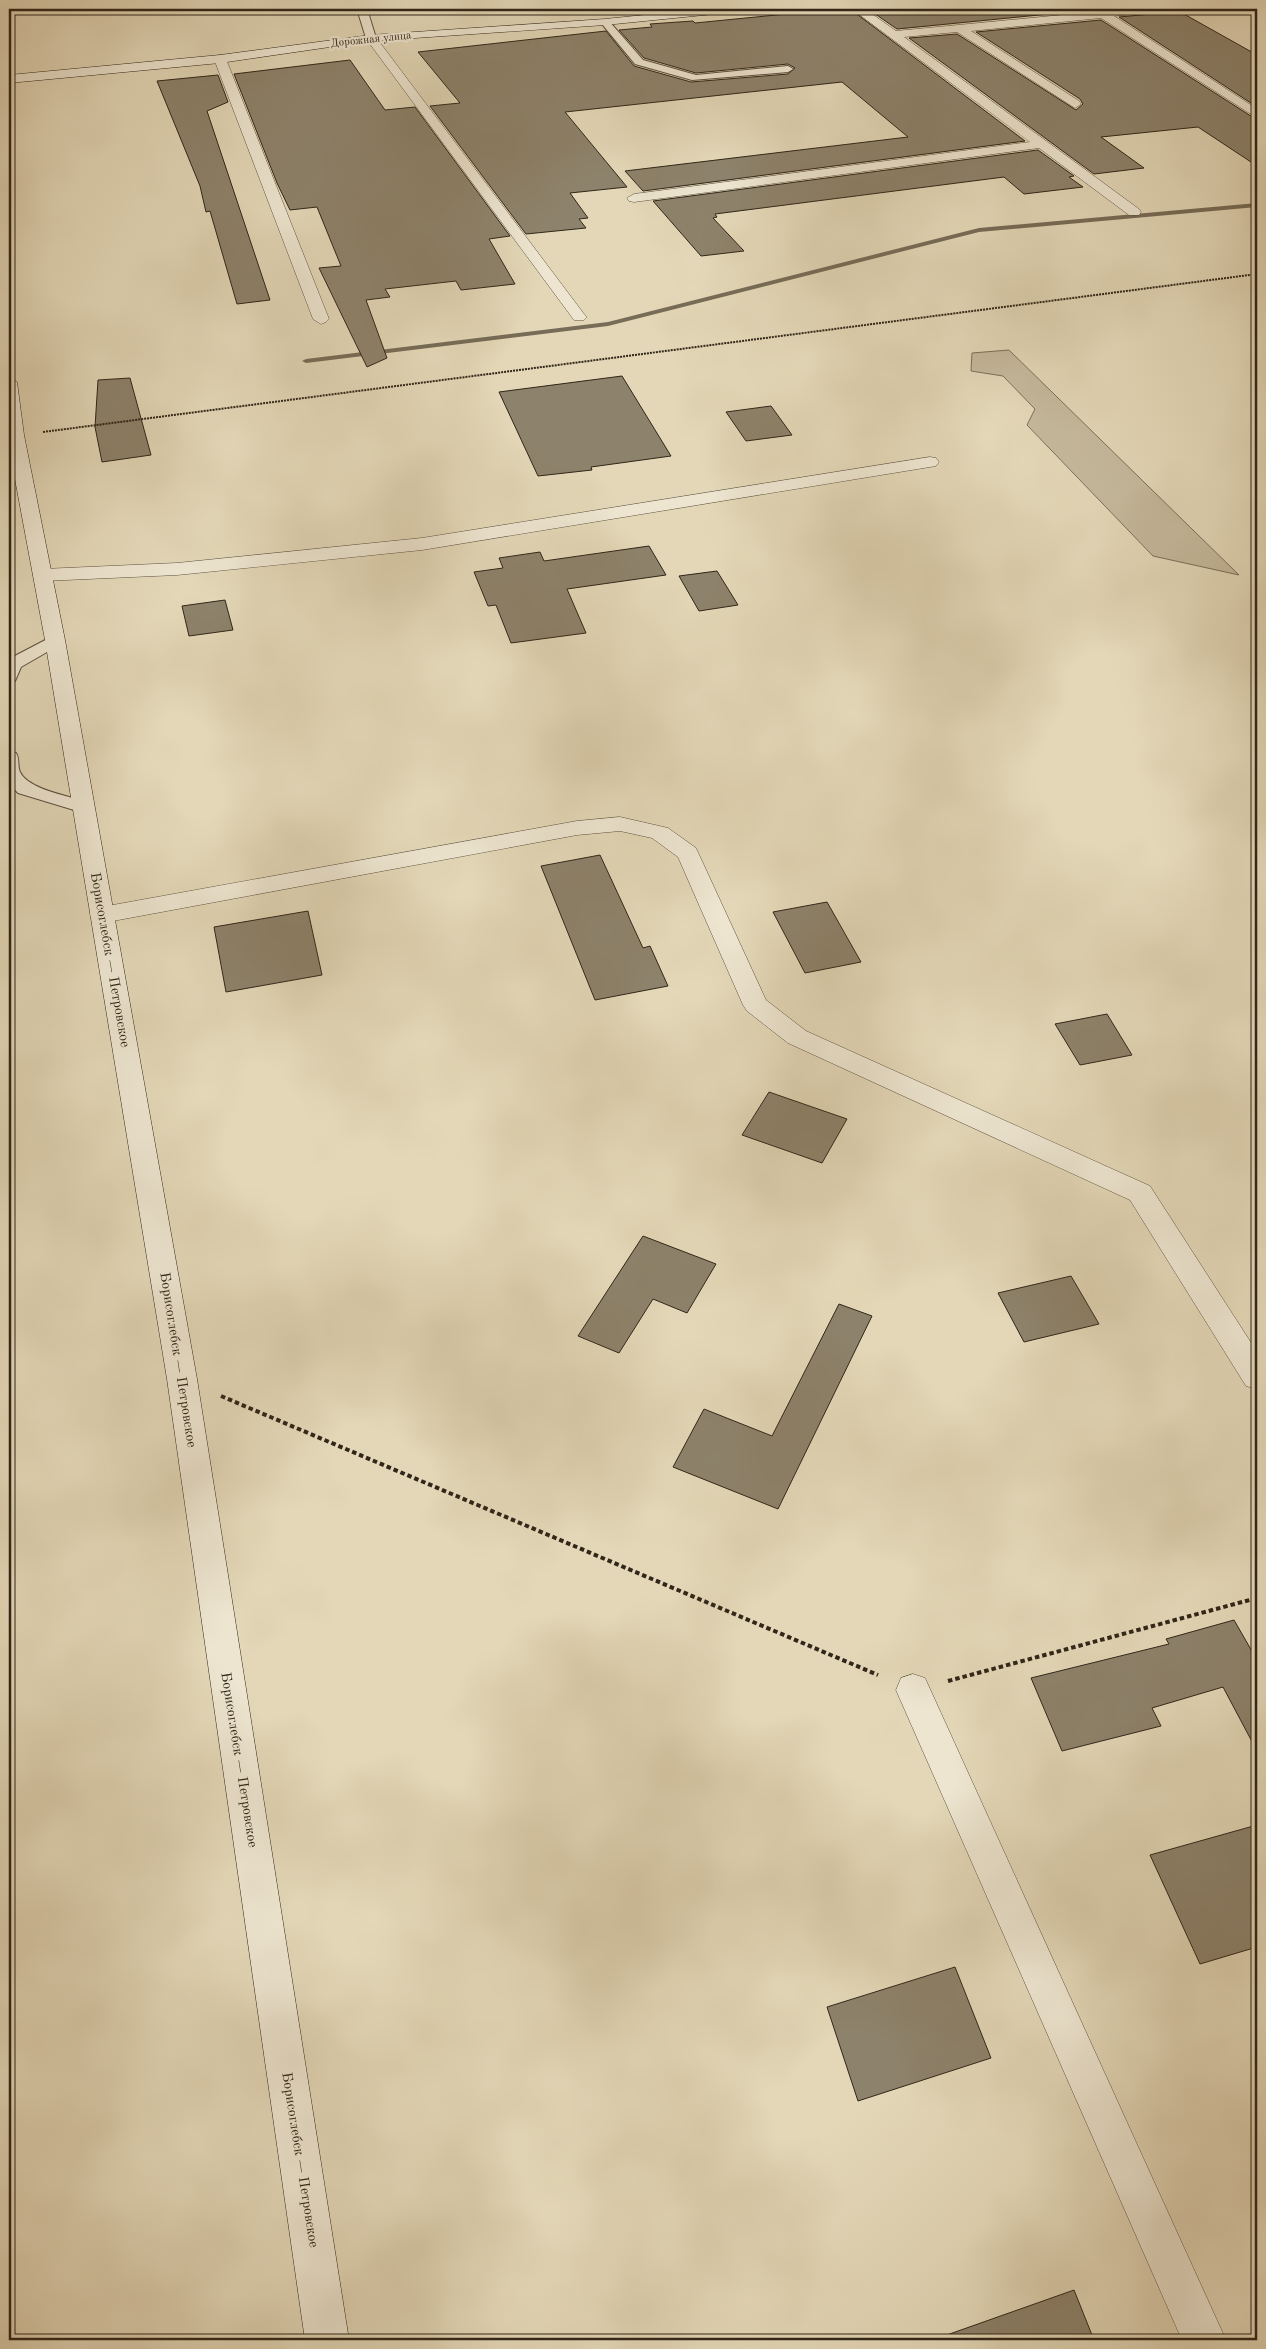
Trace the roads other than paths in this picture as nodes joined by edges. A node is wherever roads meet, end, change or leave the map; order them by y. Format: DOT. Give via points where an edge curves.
graph roads {
  1 [pos="362,9"];
  2 [pos="734,9"];
  3 [pos="858,9"];
  4 [pos="1152,9"];
  5 [pos="1098,11"];
  6 [pos="605,22"];
  7 [pos="959,28"];
  8 [pos="894,35"];
  9 [pos="371,38"];
  10 [pos="220,59"];
  11 [pos="788,69"];
  12 [pos="9,79"];
  13 [pos="1247,92"];
  14 [pos="1228,95"];
  15 [pos="1075,104"];
  16 [pos="1257,114"];
  17 [pos="1042,144"];
  18 [pos="634,198"];
  19 [pos="1134,212"];
  20 [pos="579,317"];
  21 [pos="321,319"];
  22 [pos="9,382"];
  23 [pos="11,424"];
  24 [pos="930,462"];
  25 [pos="43,575"];
  26 [pos="56,640"];
  27 [pos="9,677"];
  28 [pos="9,757"];
  29 [pos="84,807"];
  30 [pos="102,915"];
  31 [pos="1257,1377"];
  32 [pos="913,1690"];
  33 [pos="327,2340"];
  34 [pos="1204,2340"];
  1 -- 9 [label="lane"];
  2 -- 6 [label="street, Дорожная улица"];
  3 -- 8 [label="street"];
  4 -- 5 [label="street"];
  5 -- 7 [label="street"];
  5 -- 14 [label="street"];
  6 -- 9 [label="street, Дорожная улица"];
  6 -- 11 [label="lane" via="639,62 696,78"];
  7 -- 8 [label="street"];
  7 -- 15 [label="street"];
  8 -- 17 [label="street"];
  9 -- 10 [label="street, Дорожная улица"];
  9 -- 20 [label="street"];
  10 -- 12 [label="street, Дорожная улица"];
  10 -- 21 [label="street"];
  13 -- 14 [label="street"];
  14 -- 16 [label="street"];
  17 -- 18 [label="street"];
  17 -- 19 [label="street"];
  22 -- 23 [label="street, Борисоглебск — Петровское"];
  23 -- 25 [label="street, Борисоглебск — Петровское"];
  24 -- 25 [label="street" via="422,544 177,569"];
  25 -- 26 [label="street, Борисоглебск — Петровское"];
  26 -- 27 [label="lane" via="13,664"];
  26 -- 29 [label="street, Борисоглебск — Петровское"];
  28 -- 29 [label="lane" via="10,773 25,789"];
  29 -- 30 [label="street, Борисоглебск — Петровское"];
  30 -- 31 [label="street" via="577,828 620,824 660,834 688,852 756,1005 797,1037 1140,1193"];
  30 -- 33 [label="street, Борисоглебск — Петровское" via="182,1380"];
  32 -- 34 [label="street"];
}
